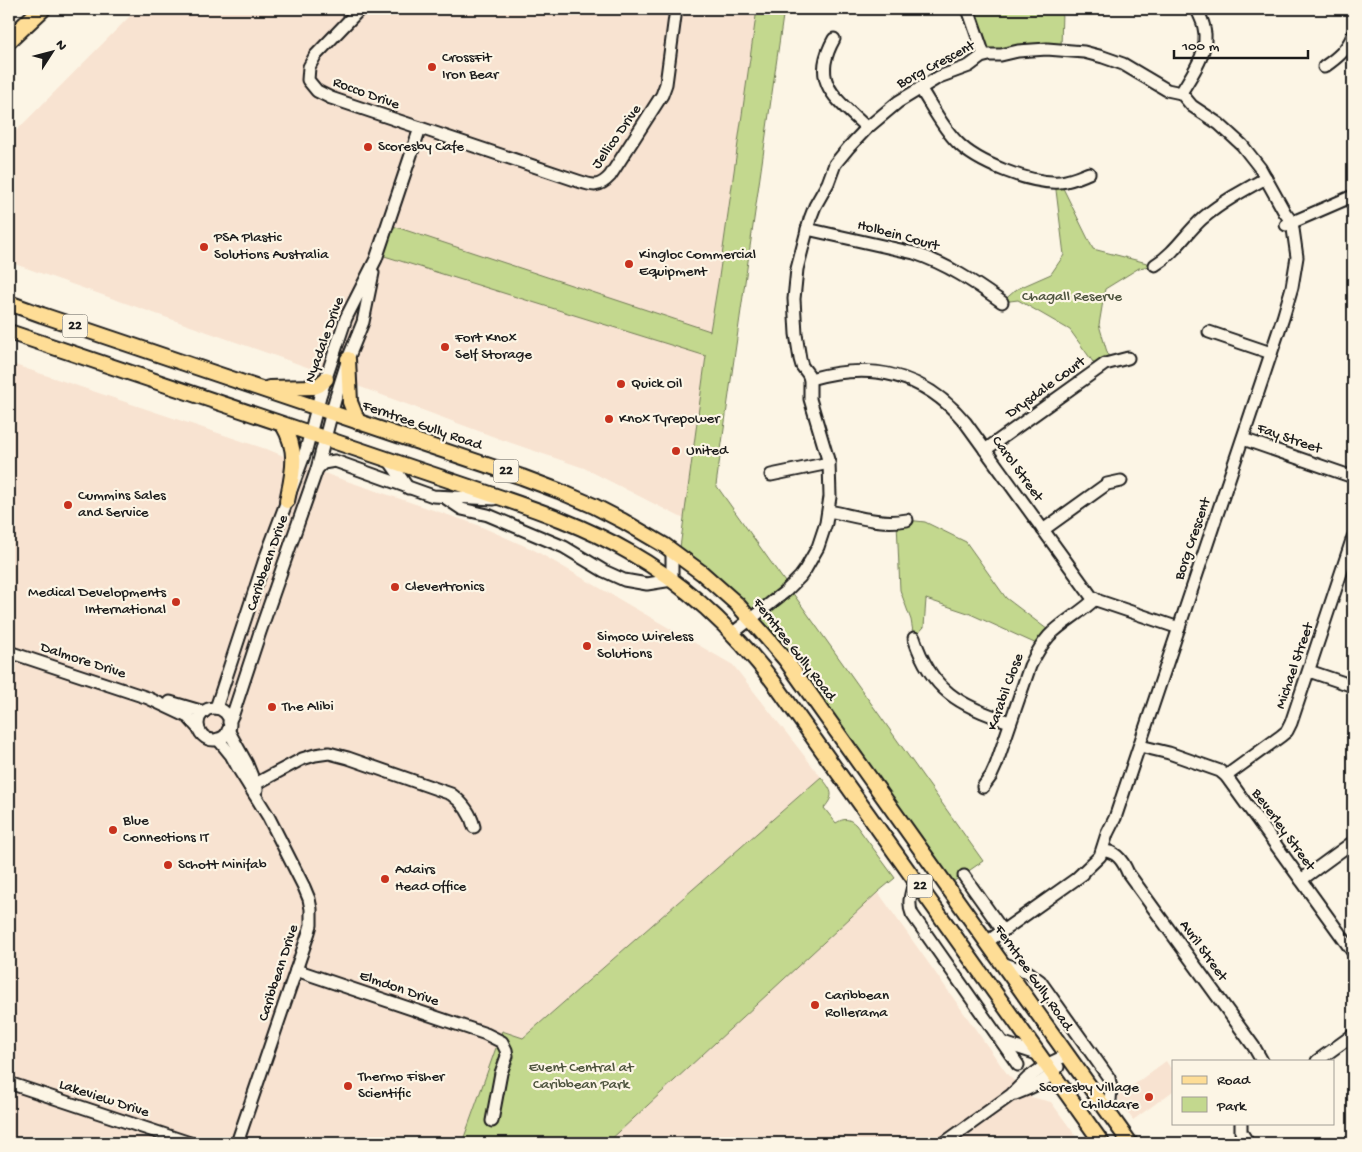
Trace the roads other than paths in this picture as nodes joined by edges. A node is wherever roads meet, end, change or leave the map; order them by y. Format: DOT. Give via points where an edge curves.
graph roads {
  1 [pos="42,9"];
  2 [pos="360,9"];
  3 [pos="676,9"];
  4 [pos="968,9"];
  5 [pos="1197,9"];
  6 [pos="1353,35"];
  7 [pos="834,39"];
  8 [pos="9,40"];
  9 [pos="984,55"];
  10 [pos="1324,67"];
  11 [pos="920,88"];
  12 [pos="1182,93"];
  13 [pos="420,128"];
  14 [pos="867,128"];
  15 [pos="1089,173"];
  16 [pos="1266,178"];
  17 [pos="1353,196"];
  18 [pos="1289,223"];
  19 [pos="807,229"];
  20 [pos="376,259"];
  21 [pos="1156,265"];
  22 [pos="9,302"];
  23 [pos="1002,302"];
  24 [pos="9,332"];
  25 [pos="1209,332"];
  26 [pos="1271,353"];
  27 [pos="1128,358"];
  28 [pos="348,359"];
  29 [pos="326,379"];
  30 [pos="810,379"];
  31 [pos="258,389"];
  32 [pos="316,408"];
  33 [pos="331,413"];
  34 [pos="358,422"];
  35 [pos="283,424"];
  36 [pos="310,433"];
  37 [pos="325,438"];
  38 [pos="1243,439"];
  39 [pos="985,450"];
  40 [pos="388,459"];
  41 [pos="829,463"];
  42 [pos="317,469"];
  43 [pos="771,475"];
  44 [pos="1353,476"];
  45 [pos="1121,482"];
  46 [pos="408,488"];
  47 [pos="444,497"];
  48 [pos="506,500"];
  49 [pos="287,501"];
  50 [pos="829,511"];
  51 [pos="907,520"];
  52 [pos="1043,530"];
  53 [pos="1353,537"];
  54 [pos="672,550"];
  55 [pos="672,580"];
  56 [pos="1095,599"];
  57 [pos="751,619"];
  58 [pos="1179,628"];
  59 [pos="733,633"];
  60 [pos="914,638"];
  61 [pos="9,652"];
  62 [pos="1309,671"];
  63 [pos="1353,686"];
  64 [pos="148,698"];
  65 [pos="216,708"];
  66 [pos="204,712"];
  67 [pos="1010,722"];
  68 [pos="229,726"];
  69 [pos="198,728"];
  70 [pos="218,739"];
  71 [pos="1140,744"];
  72 [pos="1226,776"];
  73 [pos="253,786"];
  74 [pos="983,787"];
  75 [pos="474,827"];
  76 [pos="1353,842"];
  77 [pos="1105,852"];
  78 [pos="964,876"];
  79 [pos="915,879"];
  80 [pos="1301,880"];
  81 [pos="1003,931"];
  82 [pos="987,942"];
  83 [pos="1353,952"];
  84 [pos="1002,963"];
  85 [pos="296,970"];
  86 [pos="1353,1034"];
  87 [pos="1003,1042"];
  88 [pos="1067,1055"];
  89 [pos="1263,1060"];
  90 [pos="1318,1060"];
  91 [pos="1018,1064"];
  92 [pos="1046,1065"];
  93 [pos="9,1083"];
  94 [pos="1109,1113"];
  95 [pos="492,1121"];
  96 [pos="1241,1124"];
  97 [pos="190,1143"];
  98 [pos="237,1143"];
  99 [pos="944,1143"];
  100 [pos="1102,1143"];
  101 [pos="1130,1143"];
  102 [pos="1248,1143"];
  1 -- 8 [label="highway"];
  2 -- 13 [label="street, Rocco Drive" via="320,50 309,67 308,80 323,95"];
  3 -- 13 [label="street, Jellico Drive" via="662,95 610,176 600,185 578,181"];
  4 -- 9 [label="street"];
  5 -- 12 [label="street" via="1205,41 1198,65"];
  6 -- 10 [label="street" via="1344,51"];
  7 -- 14 [label="street" via="823,66 827,84"];
  9 -- 11 [label="street, Borg Crescent" via="969,66"];
  9 -- 12 [label="street, Borg Crescent" via="1041,49 1084,52 1113,60 1167,90"];
  11 -- 14 [label="street, Borg Crescent"];
  11 -- 15 [label="street" via="955,140 982,160 1024,177 1051,182 1072,180"];
  12 -- 16 [label="street, Borg Crescent" via="1192,106 1234,137"];
  13 -- 20 [label="street, Nyadale Drive"];
  14 -- 19 [label="street, Borg Crescent" via="835,164"];
  16 -- 18 [label="street, Borg Crescent" via="1276,208"];
  16 -- 21 [label="street" via="1213,210"];
  17 -- 18 [label="street"];
  18 -- 26 [label="street, Borg Crescent" via="1289,243 1295,268 1290,295"];
  19 -- 23 [label="street, Holbein Court" via="926,257 968,278"];
  19 -- 30 [label="street, Borg Crescent" via="797,269 794,316 800,360"];
  20 -- 28 [label="street, Nyadale Drive" via="363,322"];
  20 -- 29 [label="street, Nyadale Drive" via="346,318"];
  22 -- 31 [label="main road, Ferntree Gully Road / 22"];
  24 -- 35 [label="main road, 22"];
  25 -- 26 [label="street"];
  26 -- 38 [label="street, Borg Crescent"];
  27 -- 39 [label="street, Drysdale Court" via="1105,364"];
  28 -- 33 [label="street, Nyadale Drive"];
  28 -- 34 [label="main road" via="350,402"];
  29 -- 31 [label="main road" via="314,387"];
  29 -- 32 [label="street, Nyadale Drive"];
  30 -- 39 [label="street, Carol Street" via="840,372 868,371 916,383 952,408"];
  30 -- 41 [label="street, Borg Crescent" via="810,399"];
  31 -- 32 [label="main road, Ferntree Gully Road / 22"];
  32 -- 33 [label="main road, Ferntree Gully Road / 22"];
  32 -- 36 [label="street, Nyadale Drive"];
  33 -- 34 [label="main road, Ferntree Gully Road / 22"];
  33 -- 37 [label="street, Caribbean Drive"];
  34 -- 54 [label="main road, Ferntree Gully Road / 22" via="559,491 624,521"];
  35 -- 36 [label="main road, 22"];
  35 -- 49 [label="main road" via="293,452 293,473"];
  36 -- 37 [label="main road, 22"];
  36 -- 49 [label="street, Caribbean Drive"];
  37 -- 40 [label="main road, 22"];
  37 -- 42 [label="street, Caribbean Drive"];
  38 -- 44 [label="street, Fay Street"];
  38 -- 58 [label="street, Borg Crescent"];
  39 -- 52 [label="street, Carol Street"];
  40 -- 46 [label="street"];
  40 -- 48 [label="main road, 22"];
  41 -- 43 [label="street"];
  41 -- 50 [label="street, Borg Crescent"];
  42 -- 46 [label="street" via="323,463 335,461"];
  42 -- 68 [label="street, Caribbean Drive"];
  45 -- 52 [label="street" via="1107,484"];
  46 -- 47 [label="street"];
  47 -- 48 [label="street"];
  47 -- 55 [label="street" via="462,509 488,515 564,547 624,580 648,584"];
  48 -- 55 [label="main road, 22" via="580,527 630,552"];
  49 -- 65 [label="street, Caribbean Drive"];
  50 -- 51 [label="street" via="885,523"];
  50 -- 57 [label="street, Borg Crescent" via="818,547 805,570 786,591"];
  52 -- 56 [label="street, Carol Street"];
  53 -- 62 [label="street, Michael Street"];
  54 -- 55 [label="street"];
  54 -- 57 [label="main road, Ferntree Gully Road / 22" via="719,587"];
  55 -- 59 [label="main road, 22"];
  56 -- 58 [label="street"];
  56 -- 67 [label="street, Karabil Close" via="1052,633 1041,646 1030,666"];
  57 -- 59 [label="street, Borg Crescent"];
  57 -- 82 [label="main road, Ferntree Gully Road / 22" via="805,687"];
  58 -- 71 [label="street, Borg Crescent"];
  59 -- 79 [label="main road, 22" via="775,684"];
  60 -- 67 [label="street" via="922,659 949,694 960,702"];
  61 -- 64 [label="street, Dalmore Drive"];
  62 -- 63 [label="street"];
  62 -- 72 [label="street, Michael Street" via="1287,731"];
  64 -- 66 [label="street, Dalmore Drive"];
  64 -- 69 [label="street, Dalmore Drive" via="182,714"];
  65 -- 66 [label="street"];
  65 -- 68 [label="street" via="225,714"];
  66 -- 69 [label="street"];
  67 -- 74 [label="street, Karabil Close" via="994,771"];
  68 -- 70 [label="street"];
  68 -- 73 [label="street, Caribbean Drive" via="247,764"];
  69 -- 70 [label="street" via="204,736"];
  70 -- 73 [label="street, Caribbean Drive"];
  71 -- 72 [label="street, Beverley Street" via="1217,769"];
  71 -- 77 [label="street, Borg Crescent" via="1108,834"];
  72 -- 80 [label="street, Beverley Street"];
  73 -- 75 [label="street" via="302,759 329,753 451,794 470,815"];
  73 -- 85 [label="street, Caribbean Drive" via="304,887 311,908 311,925"];
  76 -- 80 [label="street"];
  77 -- 81 [label="street, Borg Crescent" via="1077,878"];
  77 -- 89 [label="street, Avril Street" via="1128,873"];
  78 -- 81 [label="street"];
  79 -- 87 [label="street" via="909,903 912,914"];
  79 -- 92 [label="main road, 22"];
  80 -- 83 [label="street, Beverley Street"];
  81 -- 82 [label="street, Borg Crescent"];
  82 -- 84 [label="main road, Ferntree Gully Road / 22"];
  84 -- 88 [label="main road, Ferntree Gully Road / 22"];
  84 -- 94 [label="street" via="1028,972 1040,981 1108,1078 1112,1088"];
  85 -- 95 [label="street, Elmdon Drive" via="502,1042 507,1056"];
  85 -- 98 [label="street, Caribbean Drive"];
  86 -- 90 [label="street"];
  87 -- 91 [label="street"];
  87 -- 92 [label="street"];
  88 -- 92 [label="street"];
  88 -- 94 [label="main road, Ferntree Gully Road / 22"];
  92 -- 99 [label="street" via="1035,1086 1011,1095"];
  92 -- 100 [label="main road, 22"];
  93 -- 97 [label="street, Lakeview Drive"];
  94 -- 101 [label="main road, Ferntree Gully Road / 22"];
  96 -- 102 [label="street" via="1241,1132"];
}
